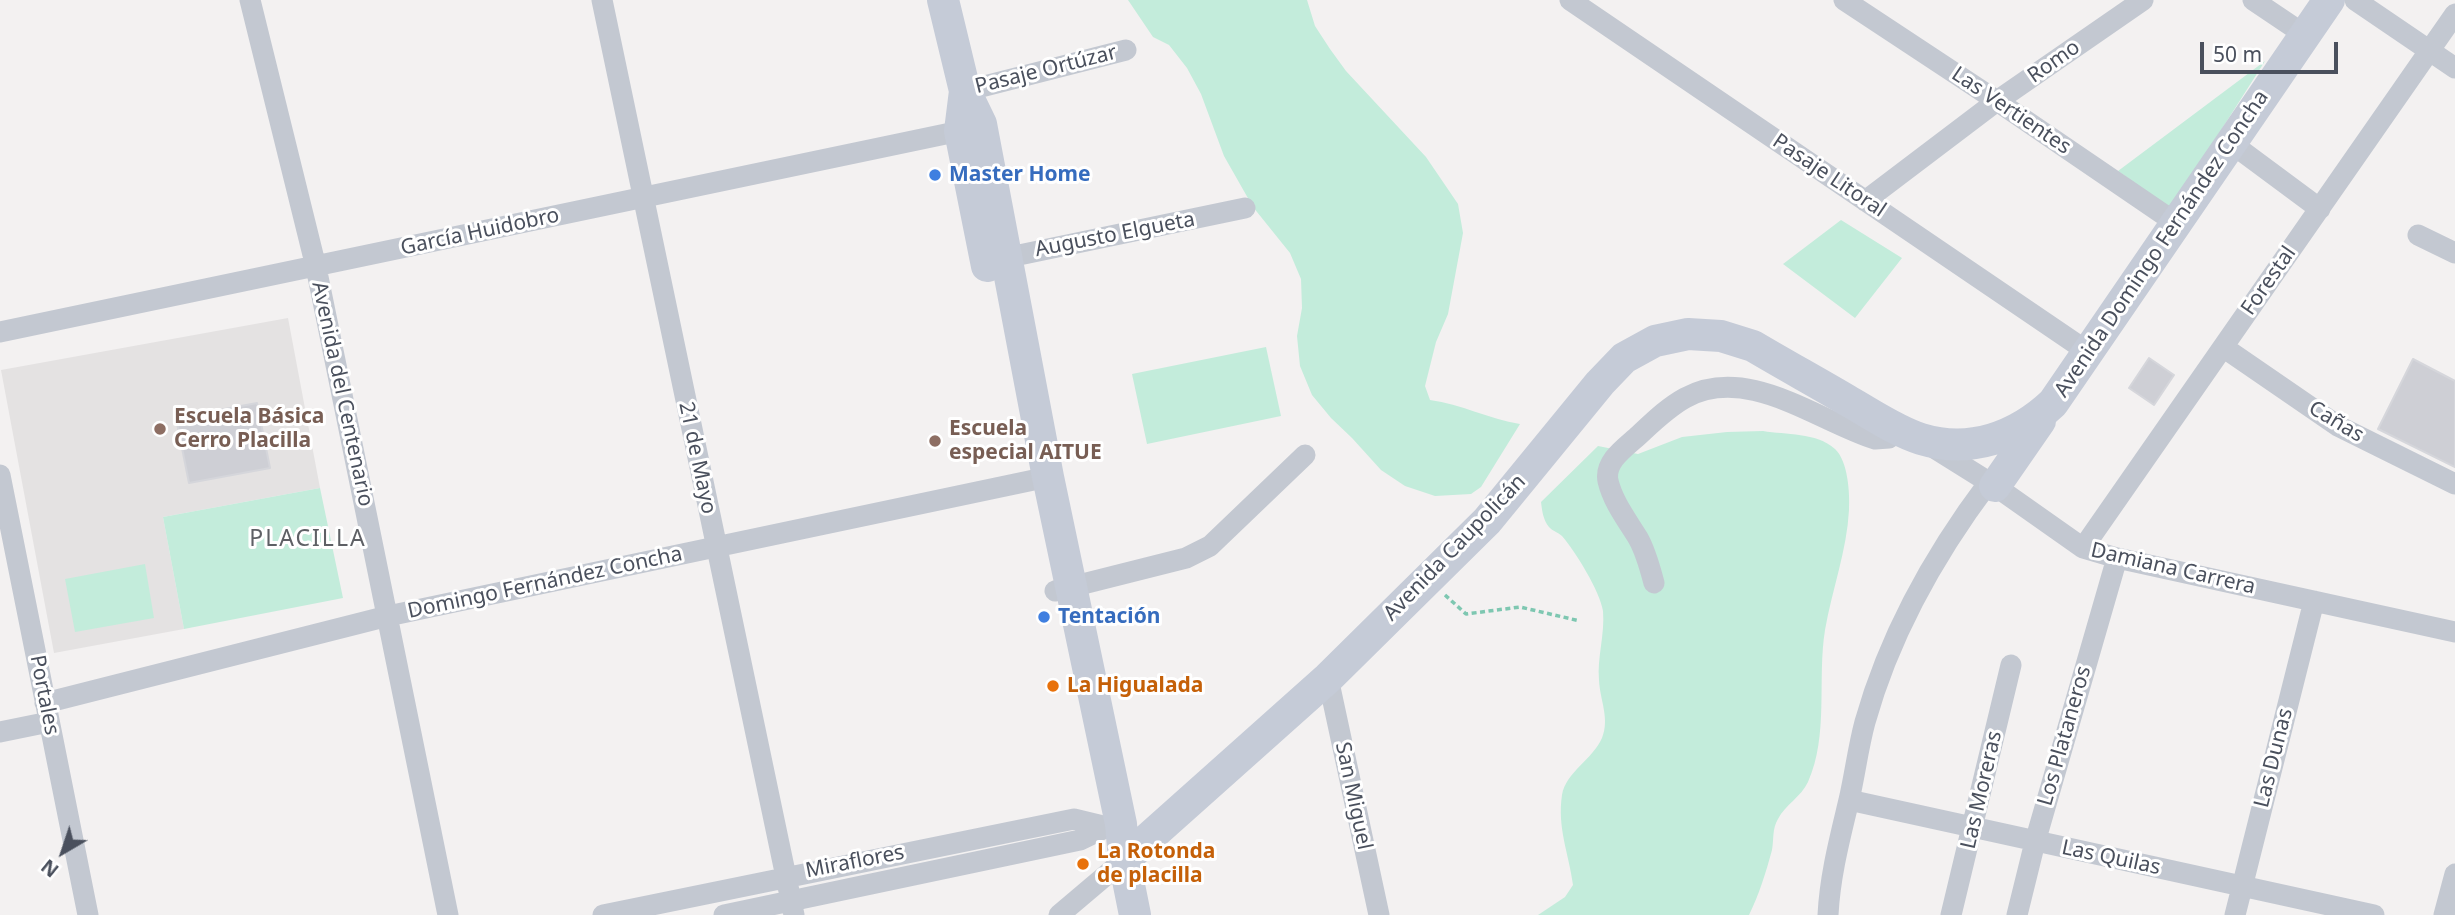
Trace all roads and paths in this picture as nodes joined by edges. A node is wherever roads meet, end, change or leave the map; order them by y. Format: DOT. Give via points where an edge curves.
graph roads {
  1 [pos="250,0"];
  2 [pos="603,0"];
  3 [pos="943,0"];
  4 [pos="1570,0"];
  5 [pos="1844,0"];
  6 [pos="2143,0"];
  7 [pos="2253,0"];
  8 [pos="2329,0"];
  9 [pos="2355,0"];
  10 [pos="2455,15"];
  11 [pos="2305,35"];
  12 [pos="1126,50"];
  13 [pos="2430,51"];
  14 [pos="2455,68"];
  15 [pos="965,91"];
  16 [pos="1997,101"];
  17 [pos="960,131"];
  18 [pos="2231,143"];
  19 [pos="644,198"];
  20 [pos="1865,201"];
  21 [pos="1245,208"];
  22 [pos="2320,209"];
  23 [pos="2176,223"];
  24 [pos="2418,235"];
  25 [pos="2455,253"];
  26 [pos="996,260"];
  27 [pos="316,267"];
  28 [pos="0,332"];
  29 [pos="2223,347"];
  30 [pos="2088,352"];
  31 [pos="2053,403"];
  32 [pos="1910,434"];
  33 [pos="1305,455"];
  34 [pos="0,475"];
  35 [pos="1040,478"];
  36 [pos="1992,484"];
  37 [pos="2455,484"];
  38 [pos="715,546"];
  39 [pos="2083,548"];
  40 [pos="2117,558"];
  41 [pos="1654,583"];
  42 [pos="1064,589"];
  43 [pos="1445,595"];
  44 [pos="2314,601"];
  45 [pos="388,616"];
  46 [pos="1580,621"];
  47 [pos="2455,632"];
  48 [pos="2011,664"];
  49 [pos="1328,678"];
  50 [pos="47,713"];
  51 [pos="0,733"];
  52 [pos="1849,800"];
  53 [pos="1114,825"];
  54 [pos="1973,827"];
  55 [pos="2035,842"];
  56 [pos="1124,860"];
  57 [pos="2455,874"];
  58 [pos="786,876"];
  59 [pos="2242,886"];
  60 [pos="793,908"];
  61 [pos="88,915"];
  62 [pos="447,915"];
  63 [pos="603,915"];
  64 [pos="723,915"];
  65 [pos="1059,915"];
  66 [pos="1135,915"];
  67 [pos="1378,915"];
  68 [pos="1828,915"];
  69 [pos="1951,915"];
  70 [pos="2017,915"];
  71 [pos="2235,915"];
  72 [pos="2374,915"];
  73 [pos="2444,915"];
  1 -- 27 [label="street, Avenida del Centenario"];
  2 -- 19 [label="street, 21 de Mayo"];
  3 -- 15 [label="main road"];
  4 -- 20 [label="street, Pasaje Litoral"];
  5 -- 16 [label="street, Las Vertientes"];
  6 -- 16 [label="street, Romo"];
  7 -- 11 [label="street"];
  8 -- 11 [label="main road, Avenida Domingo Fernández Concha"];
  9 -- 13 [label="street"];
  10 -- 13 [label="street, Forestal"];
  11 -- 18 [label="main road, Avenida Domingo Fernández Concha"];
  12 -- 15 [label="street, Pasaje Ortúzar"];
  13 -- 14 [label="street"];
  13 -- 22 [label="street, Forestal"];
  15 -- 17 [label="main road"];
  15 -- 26 [label="main road" via="982,124"];
  16 -- 20 [label="street, Romo"];
  16 -- 23 [label="street, Las Vertientes"];
  17 -- 19 [label="street, García Huidobro"];
  17 -- 26 [label="main road"];
  18 -- 22 [label="street"];
  18 -- 23 [label="main road, Avenida Domingo Fernández Concha"];
  19 -- 27 [label="street, García Huidobro"];
  19 -- 38 [label="street, 21 de Mayo"];
  20 -- 30 [label="street, Pasaje Litoral"];
  21 -- 26 [label="street, Augusto Elgueta"];
  22 -- 29 [label="street, Forestal"];
  23 -- 30 [label="main road, Avenida Domingo Fernández Concha"];
  24 -- 25 [label="street"];
  26 -- 35 [label="main road"];
  27 -- 28 [label="street, García Huidobro"];
  27 -- 45 [label="street, Avenida del Centenario"];
  29 -- 37 [label="street, Cañas" via="2338,426"];
  29 -- 39 [label="street, Forestal"];
  30 -- 31 [label="main road, Avenida Domingo Fernández Concha"];
  31 -- 32 [label="main road, Avenida Domingo Fernández Concha" via="2024,426 1990,440 1953,444"];
  31 -- 36 [label="main road"];
  32 -- 36 [label="street, Damiana Carrera"];
  32 -- 41 [label="street" via="1875,439 1757,389 1709,388 1679,402 1611,463 1608,479 1643,549"];
  32 -- 49 [label="main road, Avenida Caupolicán" via="1753,346 1705,334 1672,336 1639,348 1611,369 1486,521"];
  33 -- 42 [label="street" via="1210,546 1186,558"];
  34 -- 50 [label="street, Portales"];
  35 -- 38 [label="street, Domingo Fernández Concha"];
  35 -- 42 [label="main road"];
  36 -- 39 [label="street, Damiana Carrera"];
  36 -- 52 [label="street" via="1944,545 1895,637 1865,723"];
  38 -- 45 [label="street, Domingo Fernández Concha"];
  38 -- 58 [label="street, 21 de Mayo"];
  39 -- 40 [label="street, Damiana Carrera"];
  40 -- 44 [label="street, Damiana Carrera"];
  40 -- 55 [label="street, Los Plataneros"];
  42 -- 53 [label="main road"];
  43 -- 46 [label="path" via="1466,614 1520,607"];
  44 -- 47 [label="street, Damiana Carrera"];
  44 -- 59 [label="street, Las Dunas"];
  45 -- 50 [label="street, Domingo Fernández Concha"];
  45 -- 62 [label="street, Avenida del Centenario"];
  48 -- 54 [label="street, Las Moreras"];
  49 -- 56 [label="main road, Avenida Caupolicán"];
  49 -- 67 [label="street, San Miguel"];
  50 -- 51 [label="street, Domingo Fernández Concha"];
  50 -- 61 [label="street, Portales"];
  52 -- 54 [label="street, Las Quilas"];
  52 -- 68 [label="street"];
  53 -- 56 [label="main road"];
  53 -- 58 [label="street, Miraflores" via="1074,819"];
  53 -- 60 [label="street, Miraflores" via="1080,840"];
  54 -- 55 [label="street, Las Quilas"];
  54 -- 69 [label="street, Las Moreras"];
  55 -- 59 [label="street, Las Quilas"];
  55 -- 70 [label="street, Los Plataneros"];
  56 -- 65 [label="street, Avenida Caupolicán"];
  56 -- 66 [label="main road"];
  57 -- 73 [label="street"];
  58 -- 60 [label="street, 21 de Mayo"];
  58 -- 63 [label="street, Miraflores"];
  59 -- 71 [label="street, Las Dunas"];
  59 -- 72 [label="street, Las Quilas"];
  60 -- 64 [label="street, Miraflores"];
}
